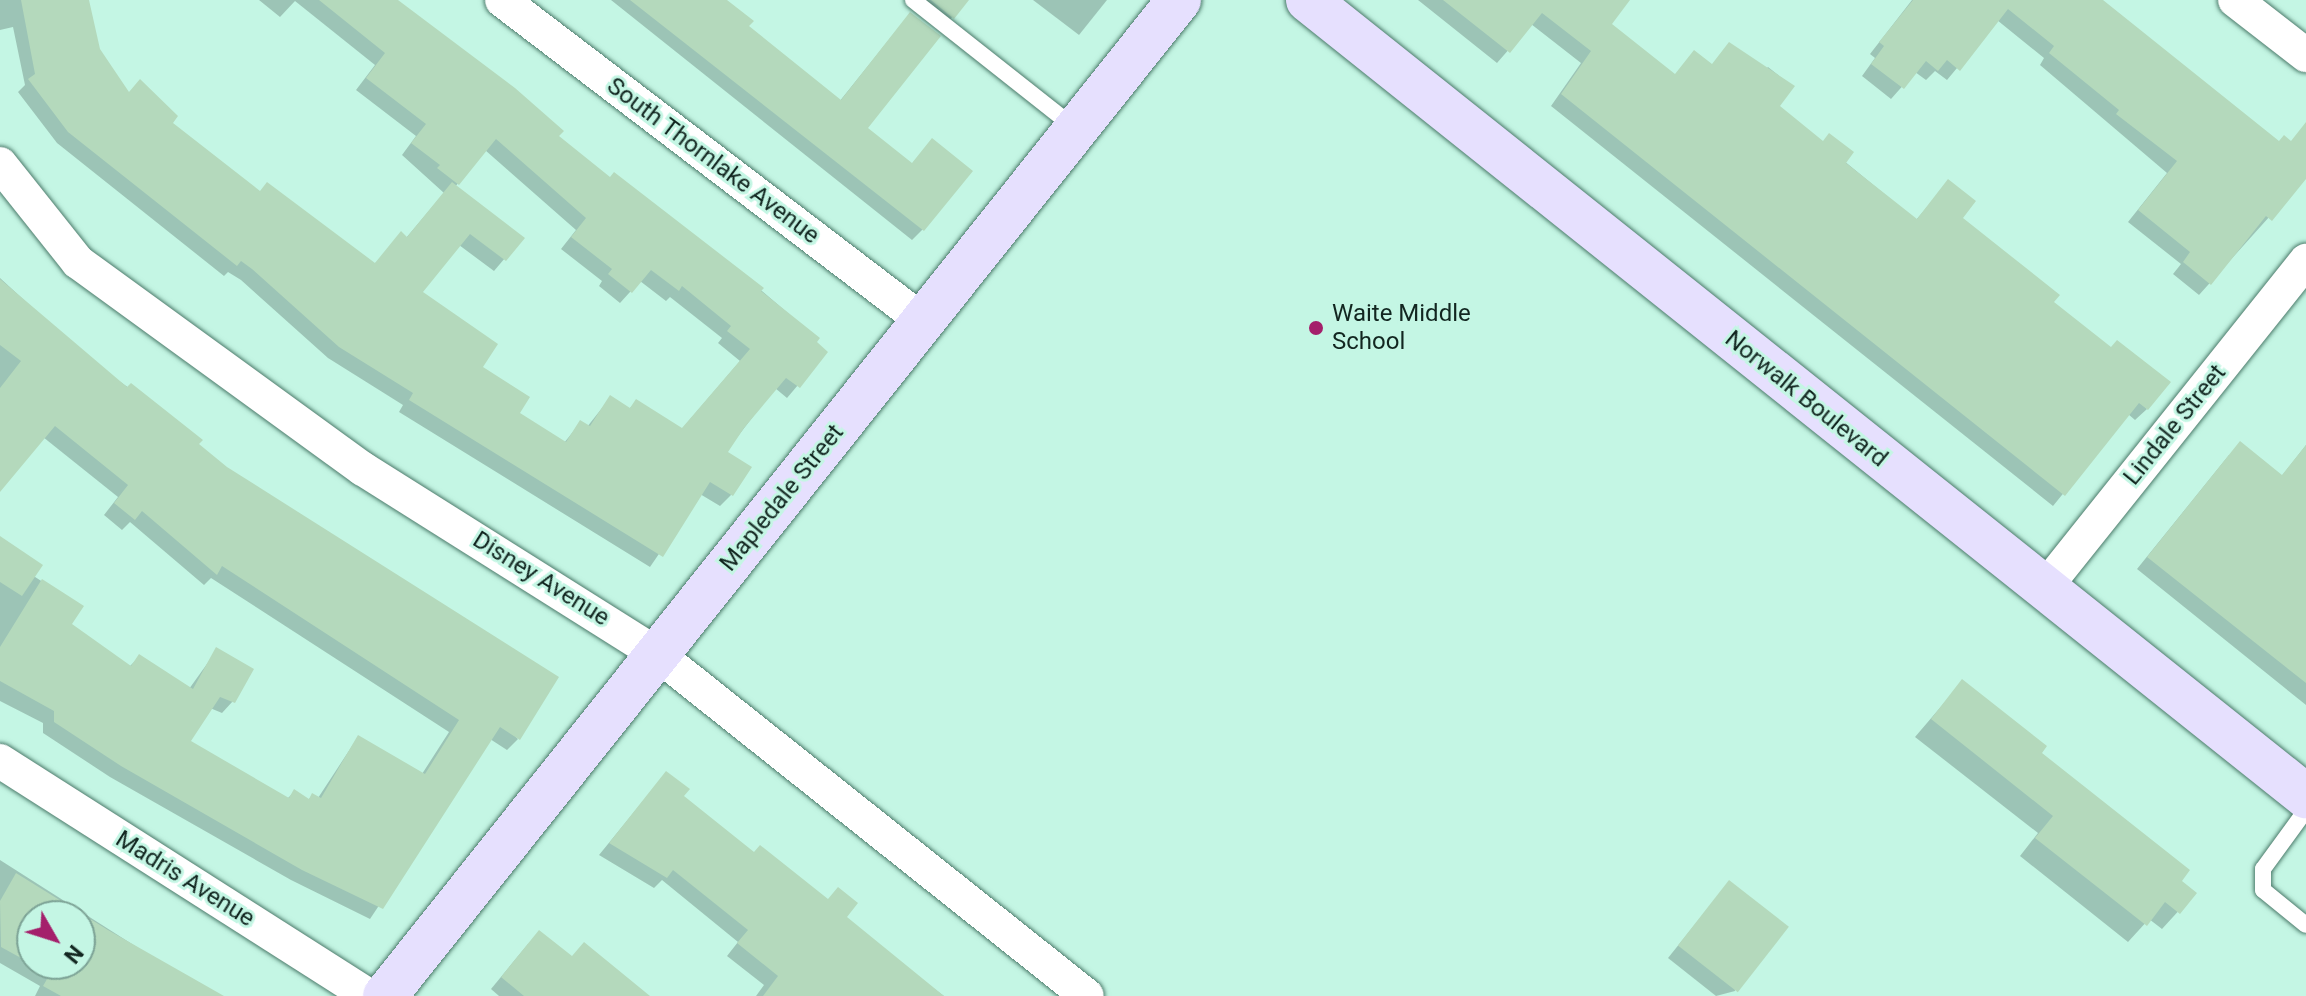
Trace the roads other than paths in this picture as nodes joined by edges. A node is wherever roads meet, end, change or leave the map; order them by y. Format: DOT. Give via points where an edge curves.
graph roads {
  1 [pos="502,0"];
  2 [pos="913,0"];
  3 [pos="1179,0"];
  4 [pos="1308,0"];
  5 [pos="2235,0"];
  6 [pos="2306,55"];
  7 [pos="1076,129"];
  8 [pos="0,164"];
  9 [pos="2306,261"];
  10 [pos="923,321"];
  11 [pos="2044,589"];
  12 [pos="657,654"];
  13 [pos="0,761"];
  14 [pos="2306,796"];
  15 [pos="2306,810"];
  16 [pos="2306,925"];
  17 [pos="369,996"];
  18 [pos="385,996"];
  19 [pos="1087,996"];
  1 -- 10 [label="street, South Thornlake Avenue"];
  2 -- 7 [label="lane"];
  3 -- 7 [label="street, Mapledale Street"];
  4 -- 11 [label="street, Norwalk Boulevard"];
  5 -- 6 [label="street"];
  7 -- 10 [label="street, Mapledale Street"];
  8 -- 12 [label="street, Disney Avenue" via="78,262 363,469"];
  9 -- 11 [label="street, Lindale Street"];
  10 -- 12 [label="street, Mapledale Street"];
  11 -- 14 [label="street, Norwalk Boulevard"];
  12 -- 18 [label="street, Mapledale Street"];
  12 -- 19 [label="street, Disney Avenue"];
  13 -- 17 [label="street, Madris Avenue"];
  15 -- 16 [label="lane" via="2263,869 2263,890"];
}
